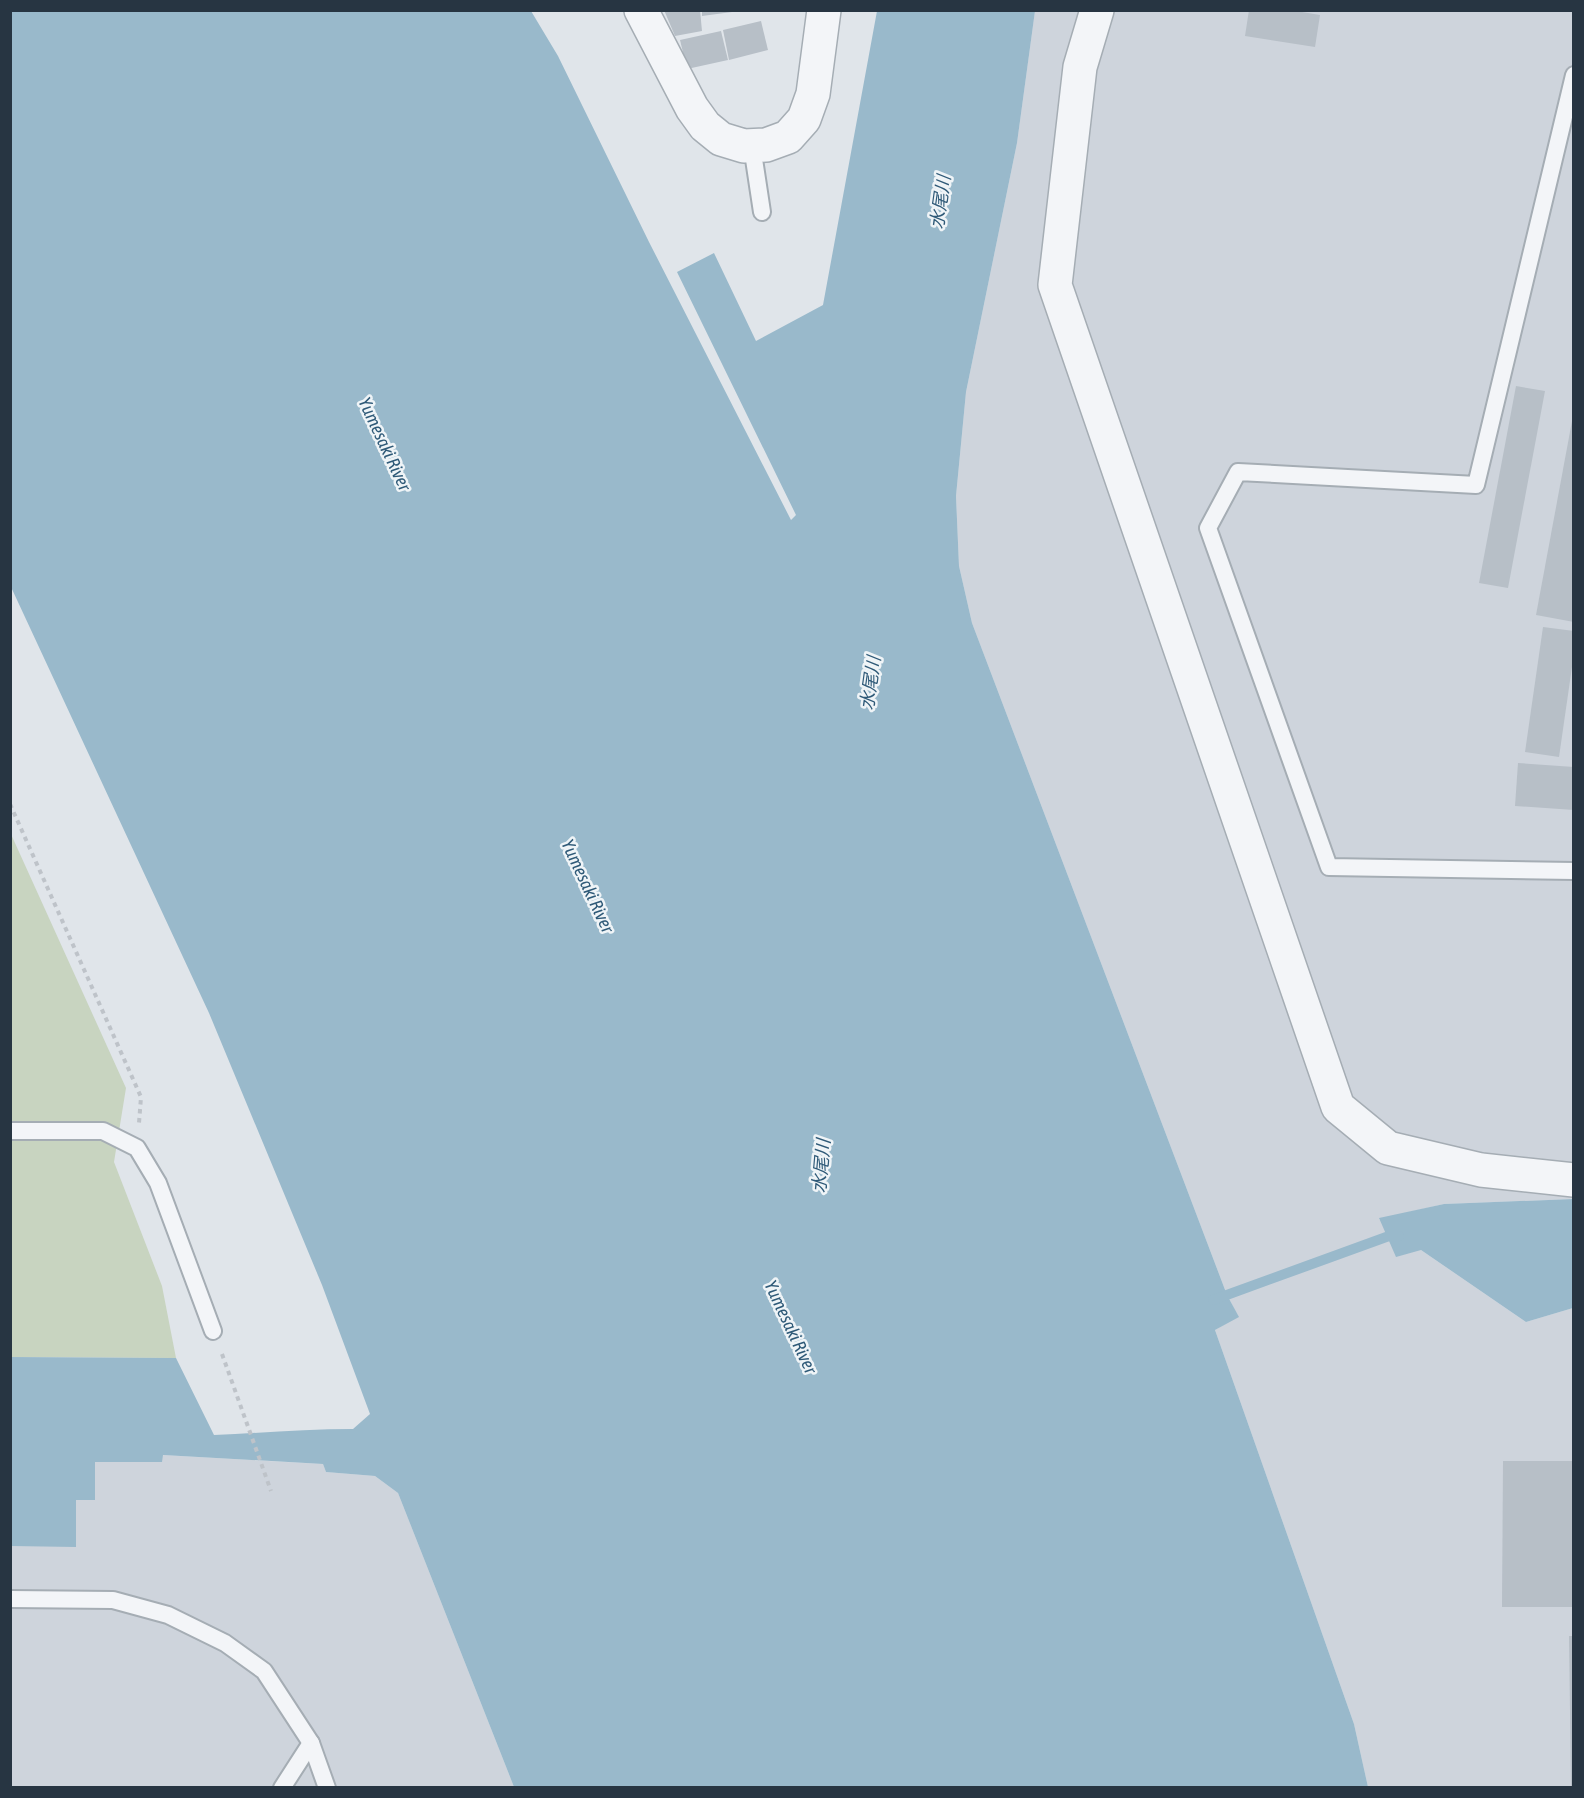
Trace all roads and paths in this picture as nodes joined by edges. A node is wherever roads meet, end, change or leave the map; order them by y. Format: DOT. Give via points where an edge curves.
graph roads {
  1 [pos="641,10"];
  2 [pos="824,10"];
  3 [pos="1097,10"];
  4 [pos="1574,75"];
  5 [pos="752,146"];
  6 [pos="762,212"];
  7 [pos="10,804"];
  8 [pos="1574,871"];
  9 [pos="10,1131"];
  10 [pos="137,1148"];
  11 [pos="1574,1180"];
  12 [pos="213,1331"];
  13 [pos="271,1491"];
  14 [pos="10,1599"];
  15 [pos="311,1743"];
  16 [pos="282,1788"];
  17 [pos="327,1788"];
  1 -- 5 [label="street" via="705,126 721,139"];
  2 -- 5 [label="street" via="813,94 804,119 788,136"];
  3 -- 11 [label="street" via="1080,67 1055,285 1338,1107 1388,1148 1481,1170"];
  4 -- 8 [label="lane" via="1476,485 1238,472 1208,528 1329,867"];
  5 -- 6 [label="lane"];
  7 -- 10 [label="path" via="141,1097"];
  9 -- 10 [label="lane" via="103,1131"];
  10 -- 12 [label="lane" via="158,1183"];
  12 -- 13 [label="path"];
  14 -- 15 [label="lane" via="113,1600 168,1616 225,1643 264,1671"];
  15 -- 16 [label="lane"];
  15 -- 17 [label="lane"];
}
